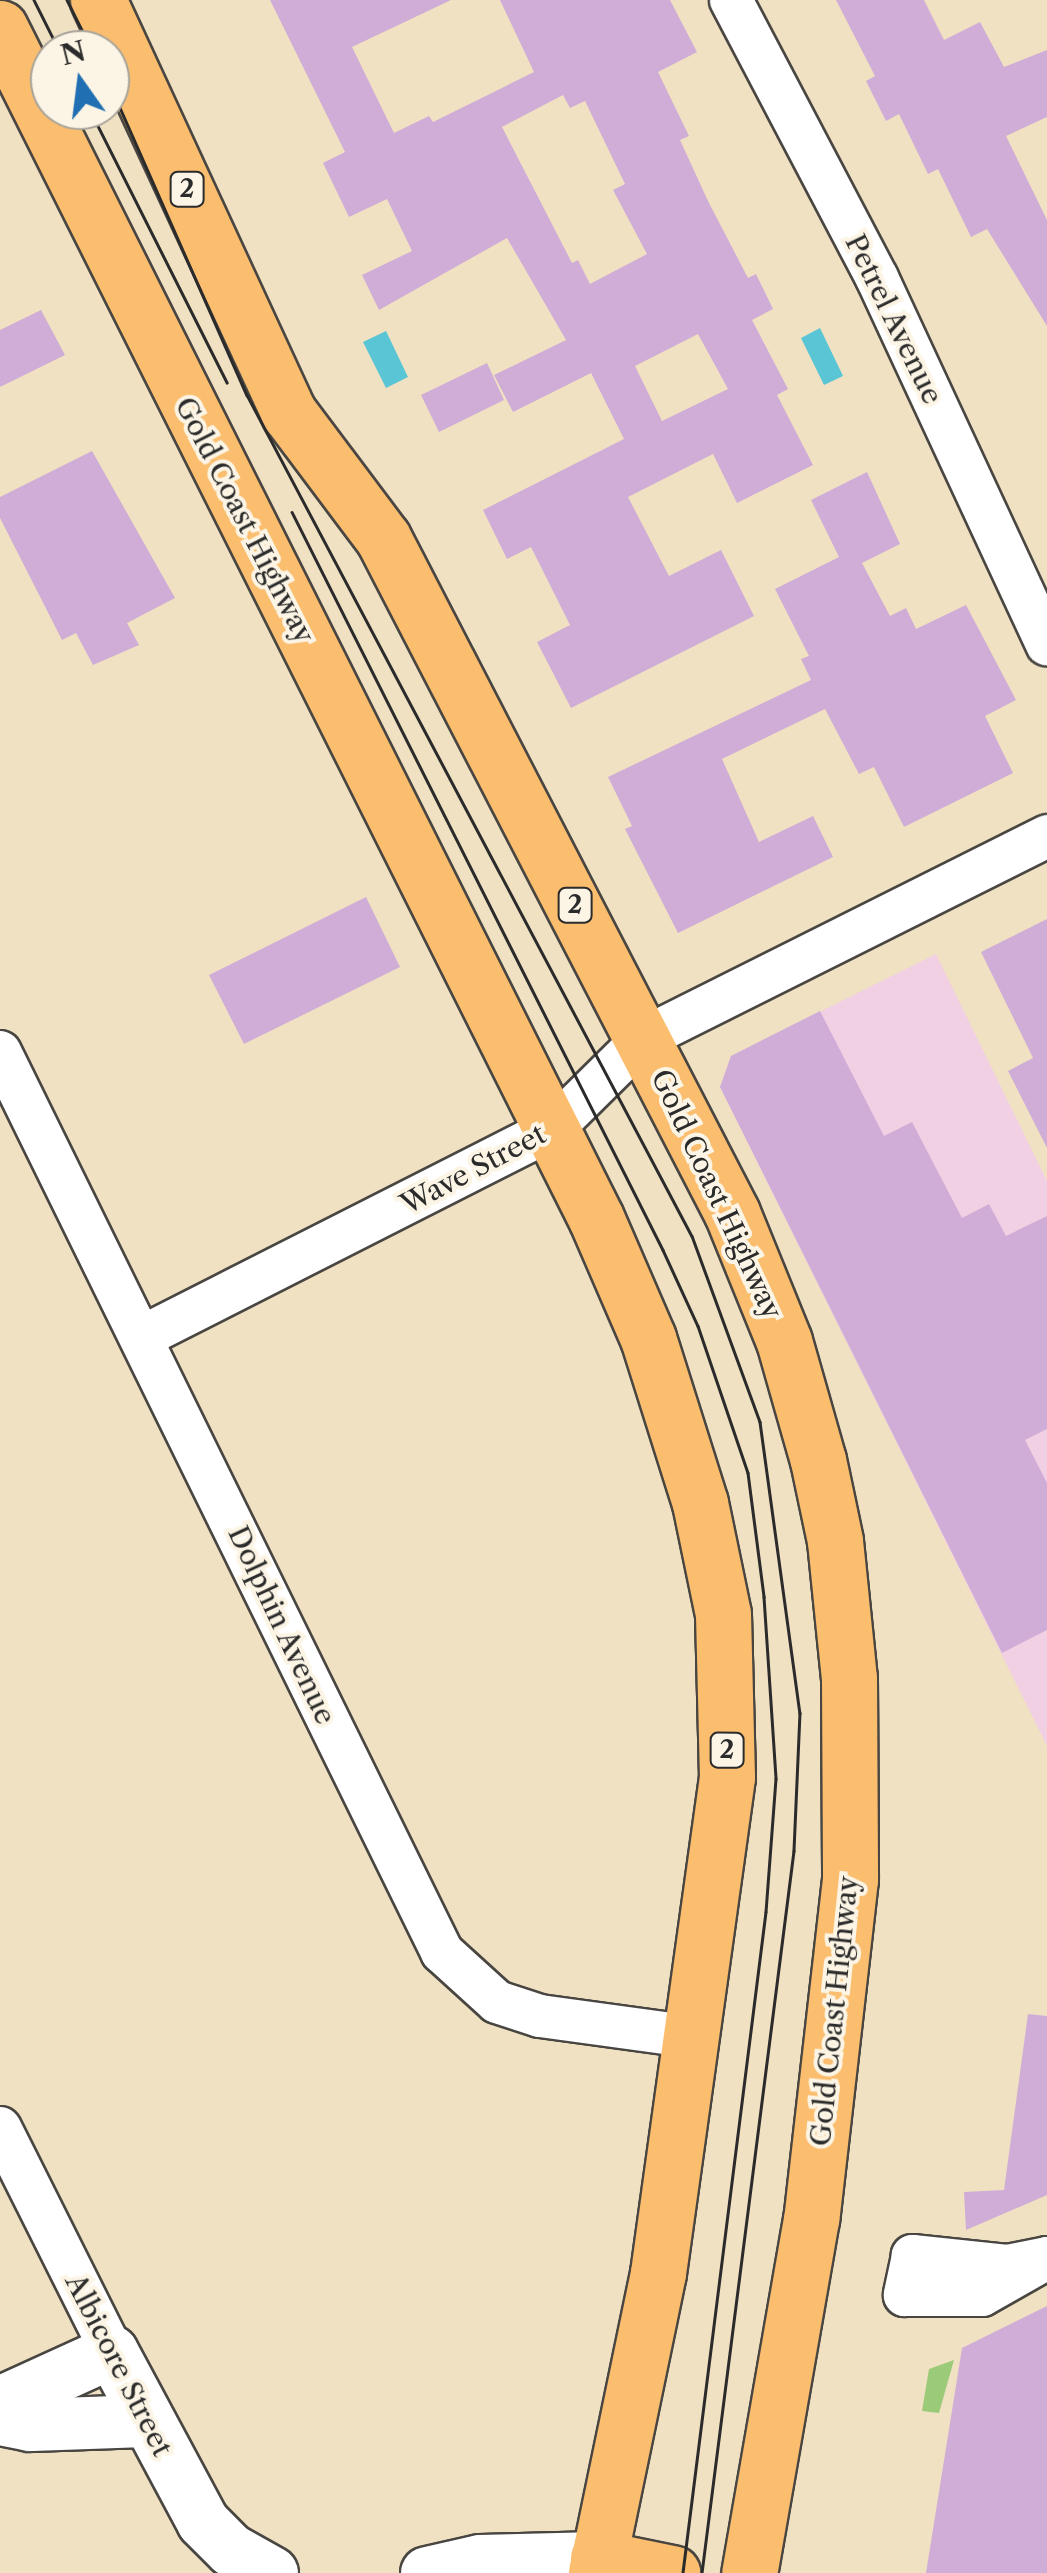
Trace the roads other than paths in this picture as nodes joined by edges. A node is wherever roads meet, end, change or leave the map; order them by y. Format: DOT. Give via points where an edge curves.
graph roads {
  1 [pos="98,0"];
  2 [pos="731,0"];
  3 [pos="0,28"];
  4 [pos="1047,644"];
  5 [pos="1047,836"];
  6 [pos="644,1038"];
  7 [pos="0,1052"];
  8 [pos="552,1128"];
  9 [pos="144,1336"];
  10 [pos="694,2037"];
  11 [pos="0,2128"];
  12 [pos="1047,2258"];
  13 [pos="909,2275"];
  14 [pos="112,2352"];
  15 [pos="0,2404"];
  16 [pos="0,2418"];
  17 [pos="146,2420"];
  18 [pos="596,2566"];
  19 [pos="272,2573"];
  20 [pos="427,2573"];
  21 [pos="672,2573"];
  22 [pos="749,2573"];
  1 -- 6 [label="highway, Gold Coast Highway / 2" via="289,413 383,538"];
  2 -- 4 [label="street, Petrel Avenue" via="877,278"];
  3 -- 8 [label="highway, Gold Coast Highway / 2" via="446,930"];
  5 -- 6 [label="street, Wave Street"];
  6 -- 8 [label="street, Wave Street"];
  6 -- 22 [label="highway, Gold Coast Highway / 2" via="732,1213 784,1340 836,1541 849,1678 845,1948 811,2220"];
  7 -- 9 [label="street, Dolphin Avenue"];
  8 -- 9 [label="street, Wave Street"];
  8 -- 10 [label="highway, Gold Coast Highway / 2" via="631,1296 676,1416 723,1614 727,1777"];
  9 -- 10 [label="street, Dolphin Avenue" via="442,1952 497,2002 540,2016"];
  10 -- 18 [label="highway, Gold Coast Highway / 2" via="658,2273"];
  11 -- 14 [label="street, Albicore Street"];
  12 -- 13 [label="street" via="976,2296"];
  14 -- 15 [label="street"];
  14 -- 17 [label="street, Albicore Street"];
  16 -- 17 [label="street" via="30,2425"];
  17 -- 19 [label="street, Albicore Street" via="203,2522 232,2550"];
  18 -- 20 [label="street" via="480,2561"];
  18 -- 21 [label="highway"];
}
